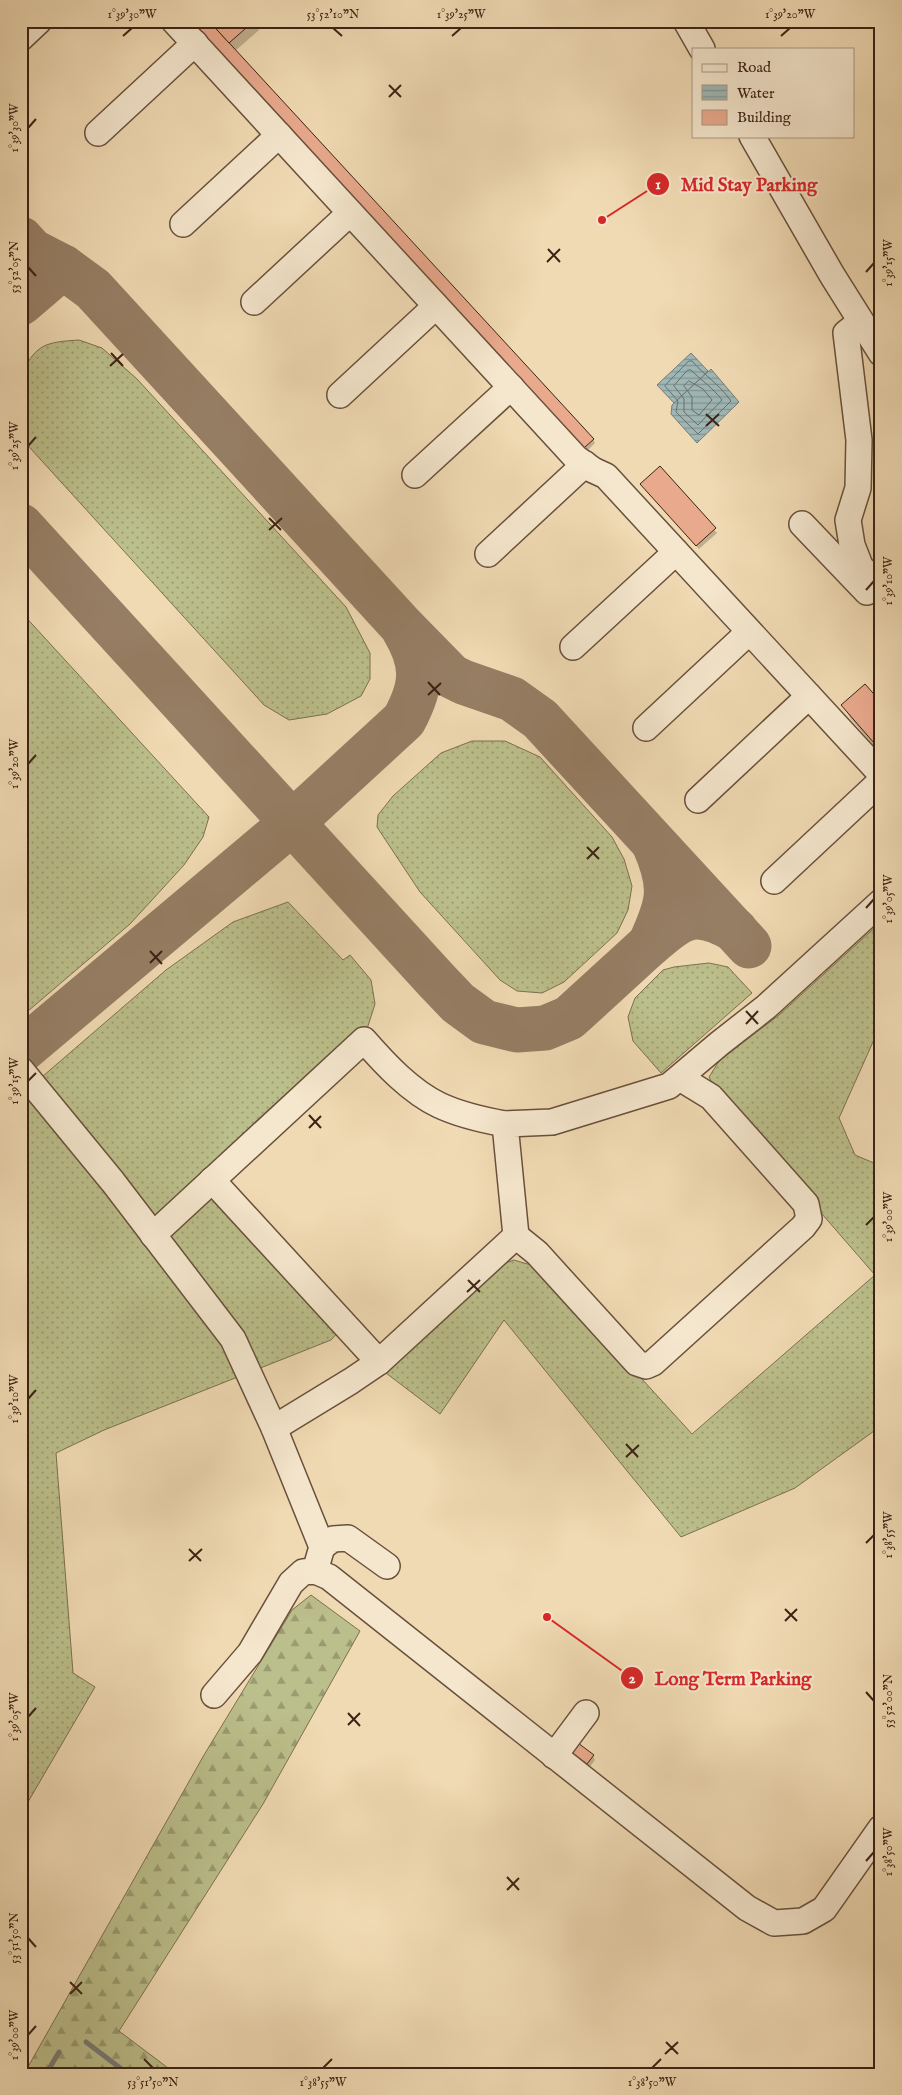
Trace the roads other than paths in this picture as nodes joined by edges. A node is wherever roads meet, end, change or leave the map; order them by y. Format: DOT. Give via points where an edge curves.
graph roads {
  1 [pos="39,21"];
  2 [pos="174,21"];
  3 [pos="686,21"];
  4 [pos="21,38"];
  5 [pos="195,43"];
  6 [pos="701,48"];
  7 [pos="98,133"];
  8 [pos="279,135"];
  9 [pos="753,138"];
  10 [pos="350,213"];
  11 [pos="183,224"];
  12 [pos="254,302"];
  13 [pos="436,306"];
  14 [pos="860,322"];
  15 [pos="881,353"];
  16 [pos="511,387"];
  17 [pos="340,395"];
  18 [pos="585,464"];
  19 [pos="416,475"];
  20 [pos="848,520"];
  21 [pos="676,552"];
  22 [pos="488,554"];
  23 [pos="881,583"];
  24 [pos="881,599"];
  25 [pos="749,632"];
  26 [pos="573,647"];
  27 [pos="809,696"];
  28 [pos="646,728"];
  29 [pos="881,774"];
  30 [pos="881,780"];
  31 [pos="698,800"];
  32 [pos="774,881"];
  33 [pos="881,902"];
  34 [pos="21,1070"];
  35 [pos="680,1078"];
  36 [pos="505,1124"];
  37 [pos="212,1180"];
  38 [pos="153,1234"];
  39 [pos="516,1236"];
  40 [pos="379,1362"];
  41 [pos="274,1428"];
  42 [pos="322,1547"];
  43 [pos="387,1566"];
  44 [pos="315,1571"];
  45 [pos="214,1695"];
  46 [pos="586,1713"];
  47 [pos="554,1756"];
  48 [pos="881,1828"];
  1 -- 4 [label="street"];
  2 -- 5 [label="street"];
  3 -- 6 [label="street"];
  5 -- 7 [label="street"];
  5 -- 8 [label="street"];
  8 -- 10 [label="street"];
  8 -- 11 [label="street"];
  9 -- 14 [label="street"];
  10 -- 12 [label="street"];
  10 -- 13 [label="street"];
  13 -- 16 [label="street"];
  13 -- 17 [label="street"];
  14 -- 15 [label="street"];
  14 -- 20 [label="street" via="846,333 858,440 858,488"];
  16 -- 18 [label="street"];
  16 -- 19 [label="street"];
  18 -- 21 [label="street" via="606,476"];
  18 -- 22 [label="street"];
  20 -- 23 [label="street" via="852,545 861,568"];
  20 -- 24 [label="street" via="831,536 802,524 864,591"];
  21 -- 25 [label="street"];
  21 -- 26 [label="street"];
  25 -- 27 [label="street"];
  25 -- 28 [label="street"];
  27 -- 29 [label="street"];
  27 -- 31 [label="street"];
  30 -- 32 [label="street"];
  33 -- 35 [label="street" via="766,1007"];
  34 -- 38 [label="street"];
  35 -- 36 [label="street" via="669,1086 561,1120"];
  35 -- 39 [label="street" via="711,1097 806,1204 809,1219 803,1227 646,1366 637,1363 537,1254"];
  36 -- 37 [label="street" via="438,1105 401,1078 364,1040"];
  36 -- 39 [label="street"];
  37 -- 38 [label="street"];
  37 -- 40 [label="street"];
  38 -- 41 [label="street" via="233,1340"];
  39 -- 40 [label="street"];
  40 -- 41 [label="street"];
  41 -- 42 [label="street"];
  42 -- 43 [label="street" via="332,1539 348,1538"];
  42 -- 44 [label="street"];
  44 -- 45 [label="street" via="303,1572 291,1583 250,1653"];
  44 -- 47 [label="street" via="329,1577"];
  46 -- 47 [label="street"];
  47 -- 48 [label="street" via="747,1908 774,1923 803,1921 824,1909"];
}
